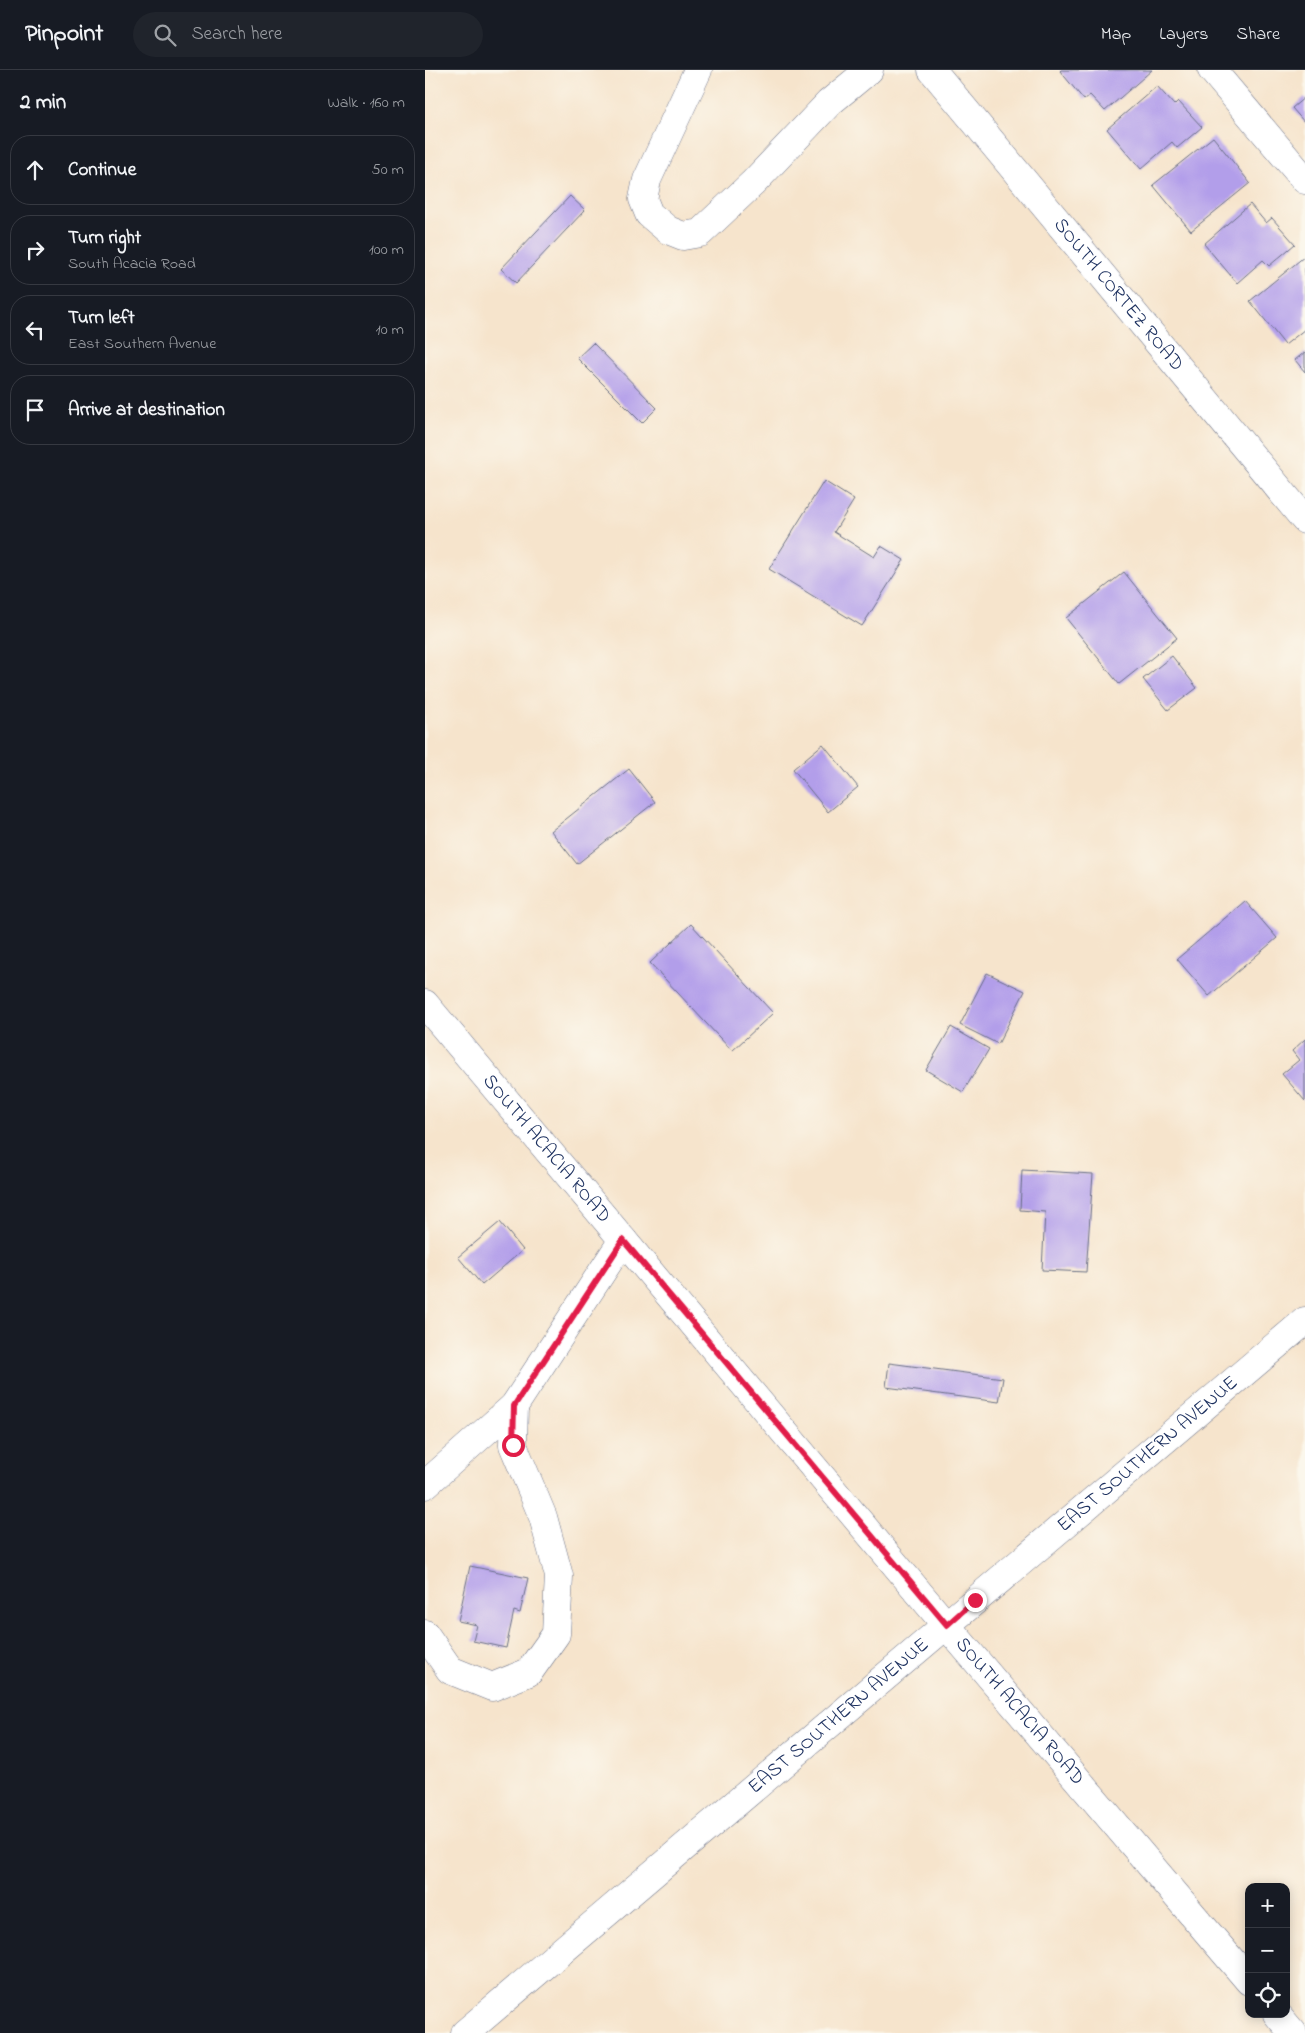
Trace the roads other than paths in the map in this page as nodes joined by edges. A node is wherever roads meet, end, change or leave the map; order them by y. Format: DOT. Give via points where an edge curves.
graph roads {
  1 [pos="698,70"];
  2 [pos="869,70"];
  3 [pos="932,70"];
  4 [pos="1212,70"];
  5 [pos="1305,180"];
  6 [pos="1305,520"];
  7 [pos="425,1004"];
  8 [pos="623,1240"];
  9 [pos="1305,1321"];
  10 [pos="514,1406"];
  11 [pos="425,1485"];
  12 [pos="947,1625"];
  13 [pos="425,1634"];
  14 [pos="1245,1976"];
  15 [pos="1280,2018"];
  16 [pos="465,2033"];
  17 [pos="1293,2033"];
  1 -- 2 [label="street" via="647,180 643,199 649,214 668,230 683,236 700,233 829,103"];
  3 -- 6 [label="street, SOUTH CORTEZ ROAD"];
  4 -- 5 [label="street"];
  7 -- 8 [label="street, SOUTH ACACIA ROAD"];
  8 -- 10 [label="street"];
  8 -- 12 [label="street, SOUTH ACACIA ROAD"];
  9 -- 12 [label="street, EAST SOUTHERN AVENUE"];
  10 -- 11 [label="street"];
  10 -- 13 [label="street" via="513,1445 543,1517 559,1576 556,1634 529,1672 492,1687 450,1670"];
  12 -- 14 [label="street, SOUTH ACACIA ROAD"];
  12 -- 16 [label="street, EAST SOUTHERN AVENUE"];
  15 -- 17 [label="street"];
}
